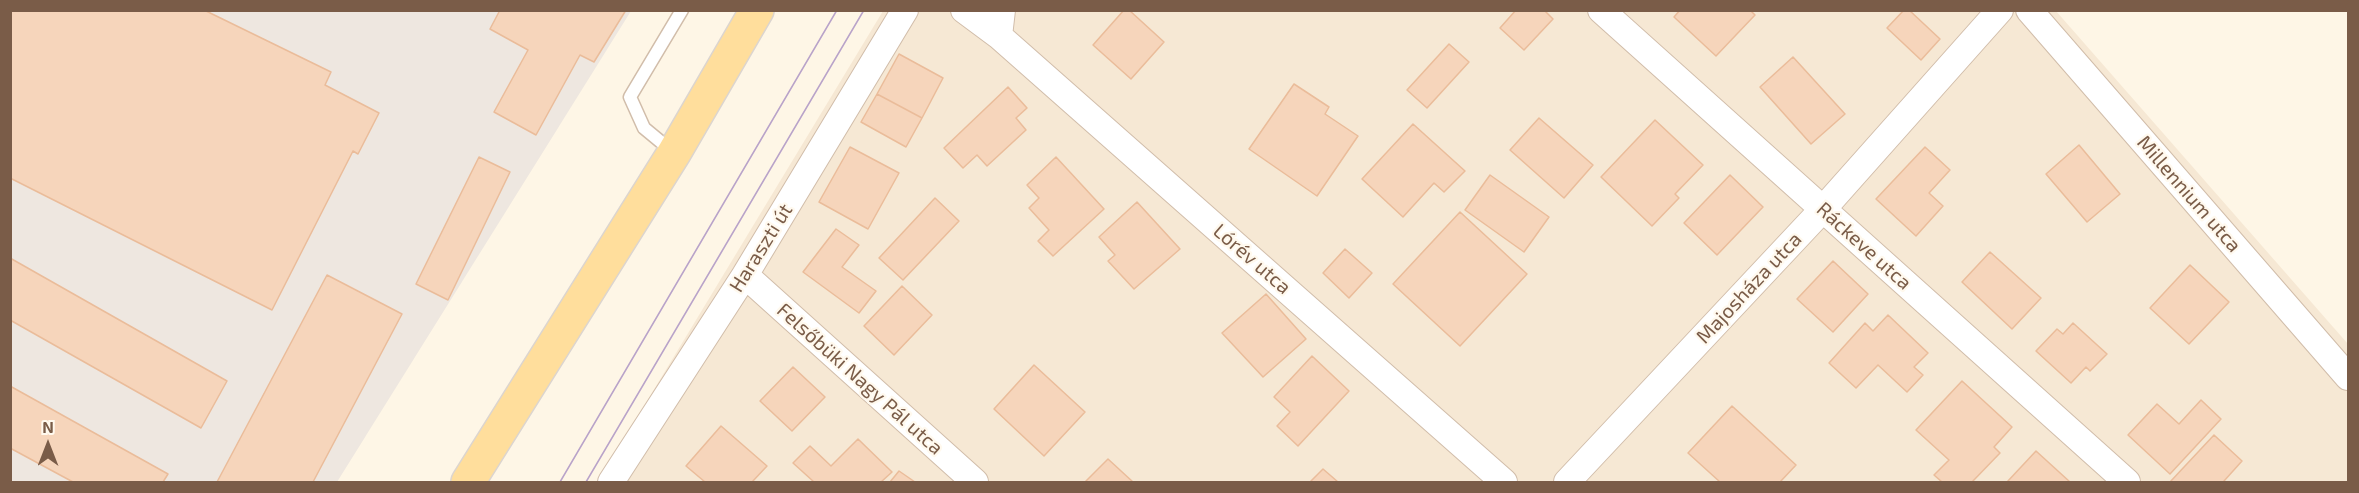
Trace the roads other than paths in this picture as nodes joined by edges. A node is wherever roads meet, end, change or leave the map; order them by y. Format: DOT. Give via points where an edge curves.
graph roads {
  1 [pos="682,10"];
  2 [pos="758,10"];
  3 [pos="905,10"];
  4 [pos="964,10"];
  5 [pos="1002,10"];
  6 [pos="1601,10"];
  7 [pos="2000,10"];
  8 [pos="2029,10"];
  9 [pos="999,36"];
  10 [pos="674,153"];
  11 [pos="1823,209"];
  12 [pos="745,275"];
  13 [pos="2349,377"];
  14 [pos="468,483"];
  15 [pos="611,483"];
  16 [pos="975,483"];
  17 [pos="1504,483"];
  18 [pos="1567,483"];
  19 [pos="2127,483"];
  1 -- 10 [label="lane" via="630,97 645,128"];
  2 -- 10 [label="main road"];
  3 -- 12 [label="street, Haraszti út"];
  4 -- 9 [label="street, Lórév utca"];
  5 -- 9 [label="street"];
  6 -- 11 [label="street, Ráckeve utca"];
  7 -- 11 [label="street, Majosháza utca"];
  8 -- 13 [label="street, Millennium utca"];
  9 -- 17 [label="street, Lórév utca"];
  10 -- 14 [label="main road"];
  11 -- 18 [label="street, Majosháza utca"];
  11 -- 19 [label="street, Ráckeve utca"];
  12 -- 15 [label="street, Haraszti út"];
  12 -- 16 [label="street, Felsőbüki Nagy Pál utca"];
}
